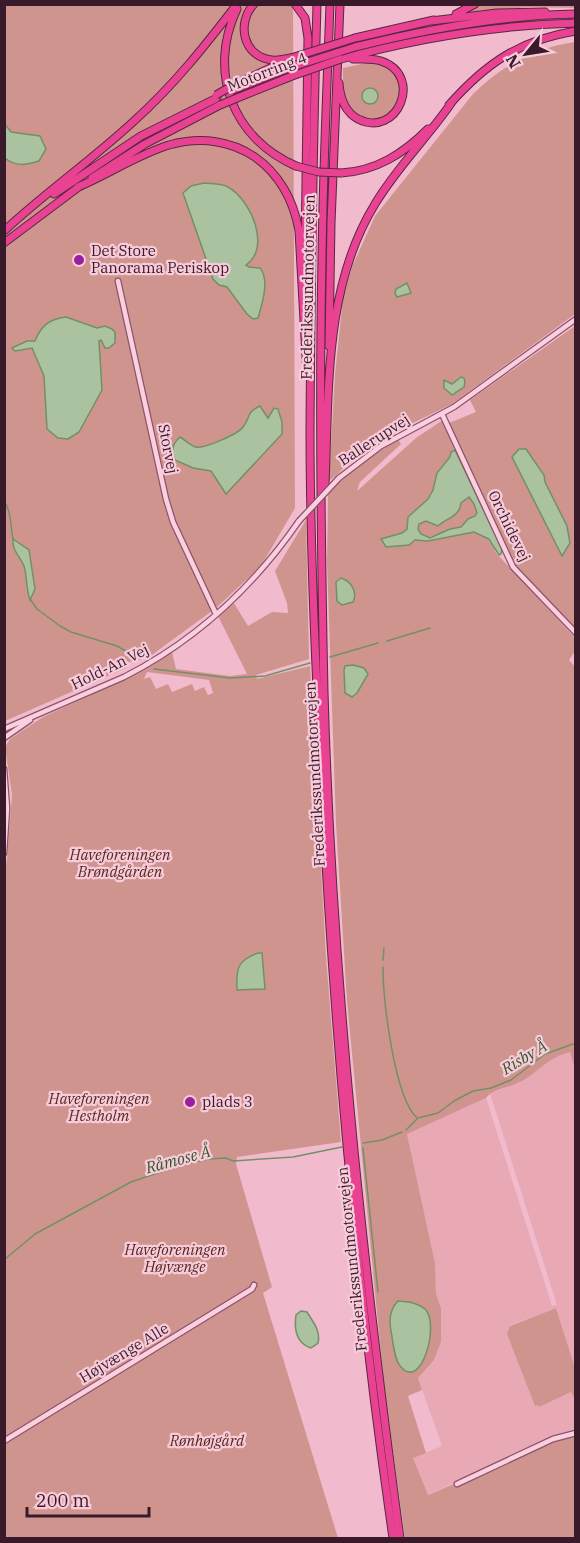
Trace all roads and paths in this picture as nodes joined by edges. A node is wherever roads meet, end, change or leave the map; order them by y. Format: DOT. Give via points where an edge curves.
graph roads {
  1 [pos="238,4"];
  2 [pos="254,4"];
  3 [pos="295,4"];
  4 [pos="317,4"];
  5 [pos="330,4"];
  6 [pos="340,4"];
  7 [pos="475,4"];
  8 [pos="566,14"];
  9 [pos="576,14"];
  10 [pos="431,21"];
  11 [pos="576,23"];
  12 [pos="576,31"];
  13 [pos="354,57"];
  14 [pos="291,58"];
  15 [pos="339,63"];
  16 [pos="234,91"];
  17 [pos="218,99"];
  18 [pos="452,102"];
  19 [pos="78,187"];
  20 [pos="4,232"];
  21 [pos="4,243"];
  22 [pos="118,281"];
  23 [pos="576,319"];
  24 [pos="304,325"];
  25 [pos="330,378"];
  26 [pos="311,409"];
  27 [pos="442,414"];
  28 [pos="321,523"];
  29 [pos="216,614"];
  30 [pos="576,633"];
  31 [pos="39,714"];
  32 [pos="4,729"];
  33 [pos="4,738"];
  34 [pos="4,769"];
  35 [pos="4,853"];
  36 [pos="254,1285"];
  37 [pos="576,1433"];
  38 [pos="4,1441"];
  39 [pos="457,1484"];
  40 [pos="393,1539"];
  41 [pos="400,1539"];
  1 -- 18 [label="highway, bridge" via="224,56 229,96 255,139 275,156 296,166 319,172 363,170 394,157 419,138"];
  1 -- 20 [label="highway" via="184,71 136,120"];
  2 -- 14 [label="highway" via="244,19 247,43 265,58"];
  3 -- 24 [label="highway" via="305,18 308,38"];
  4 -- 26 [label="highway, Frederikssundmotorvejen"];
  5 -- 28 [label="highway, Frederikssundmotorvejen" via="321,263"];
  6 -- 15 [label="highway"];
  7 -- 10 [label="highway" via="461,13"];
  8 -- 9 [label="highway, Motorring 4"];
  8 -- 10 [label="highway" via="509,12"];
  8 -- 16 [label="highway, Motorring 4, bridge" via="457,25 401,36 292,67"];
  10 -- 14 [label="highway, bridge"];
  11 -- 13 [label="highway" via="450,34"];
  12 -- 18 [label="highway" via="554,34 517,48 487,67"];
  13 -- 15 [label="highway"];
  13 -- 15 [label="highway" via="381,61 397,71 403,99 390,117 375,123 354,116 339,91"];
  14 -- 16 [label="highway"];
  15 -- 16 [label="highway, Motorring 4, bridge"];
  15 -- 25 [label="highway" via="331,223"];
  16 -- 17 [label="highway, Motorring 4, bridge"];
  17 -- 19 [label="highway, Motorring 4"];
  17 -- 20 [label="highway, Motorring 4" via="141,136 64,186"];
  18 -- 25 [label="highway" via="392,178 358,234 339,295"];
  19 -- 21 [label="highway, Motorring 4"];
  19 -- 24 [label="highway" via="152,151 183,142 214,141 255,157 278,177 296,215"];
  22 -- 29 [label="street, Storvej" via="166,499"];
  23 -- 27 [label="street, Ballerupvej"];
  24 -- 26 [label="highway"];
  25 -- 28 [label="highway"];
  26 -- 40 [label="highway, Frederikssundmotorvejen" via="315,640 330,932 350,1180"];
  27 -- 29 [label="street, Ballerupvej, bridge" via="381,446 339,478 299,521 255,579"];
  27 -- 30 [label="street, Orchidevej" via="513,567"];
  28 -- 41 [label="highway, Frederikssundmotorvejen" via="328,768 344,1032 373,1330"];
  29 -- 31 [label="street, Hold-An Vej" via="142,667"];
  31 -- 32 [label="street, Hold-An Vej"];
  31 -- 33 [label="street, Hold-An Vej"];
  34 -- 35 [label="street"];
  36 -- 38 [label="street, Højvænge Alle"];
  37 -- 39 [label="street" via="553,1438"];
}
